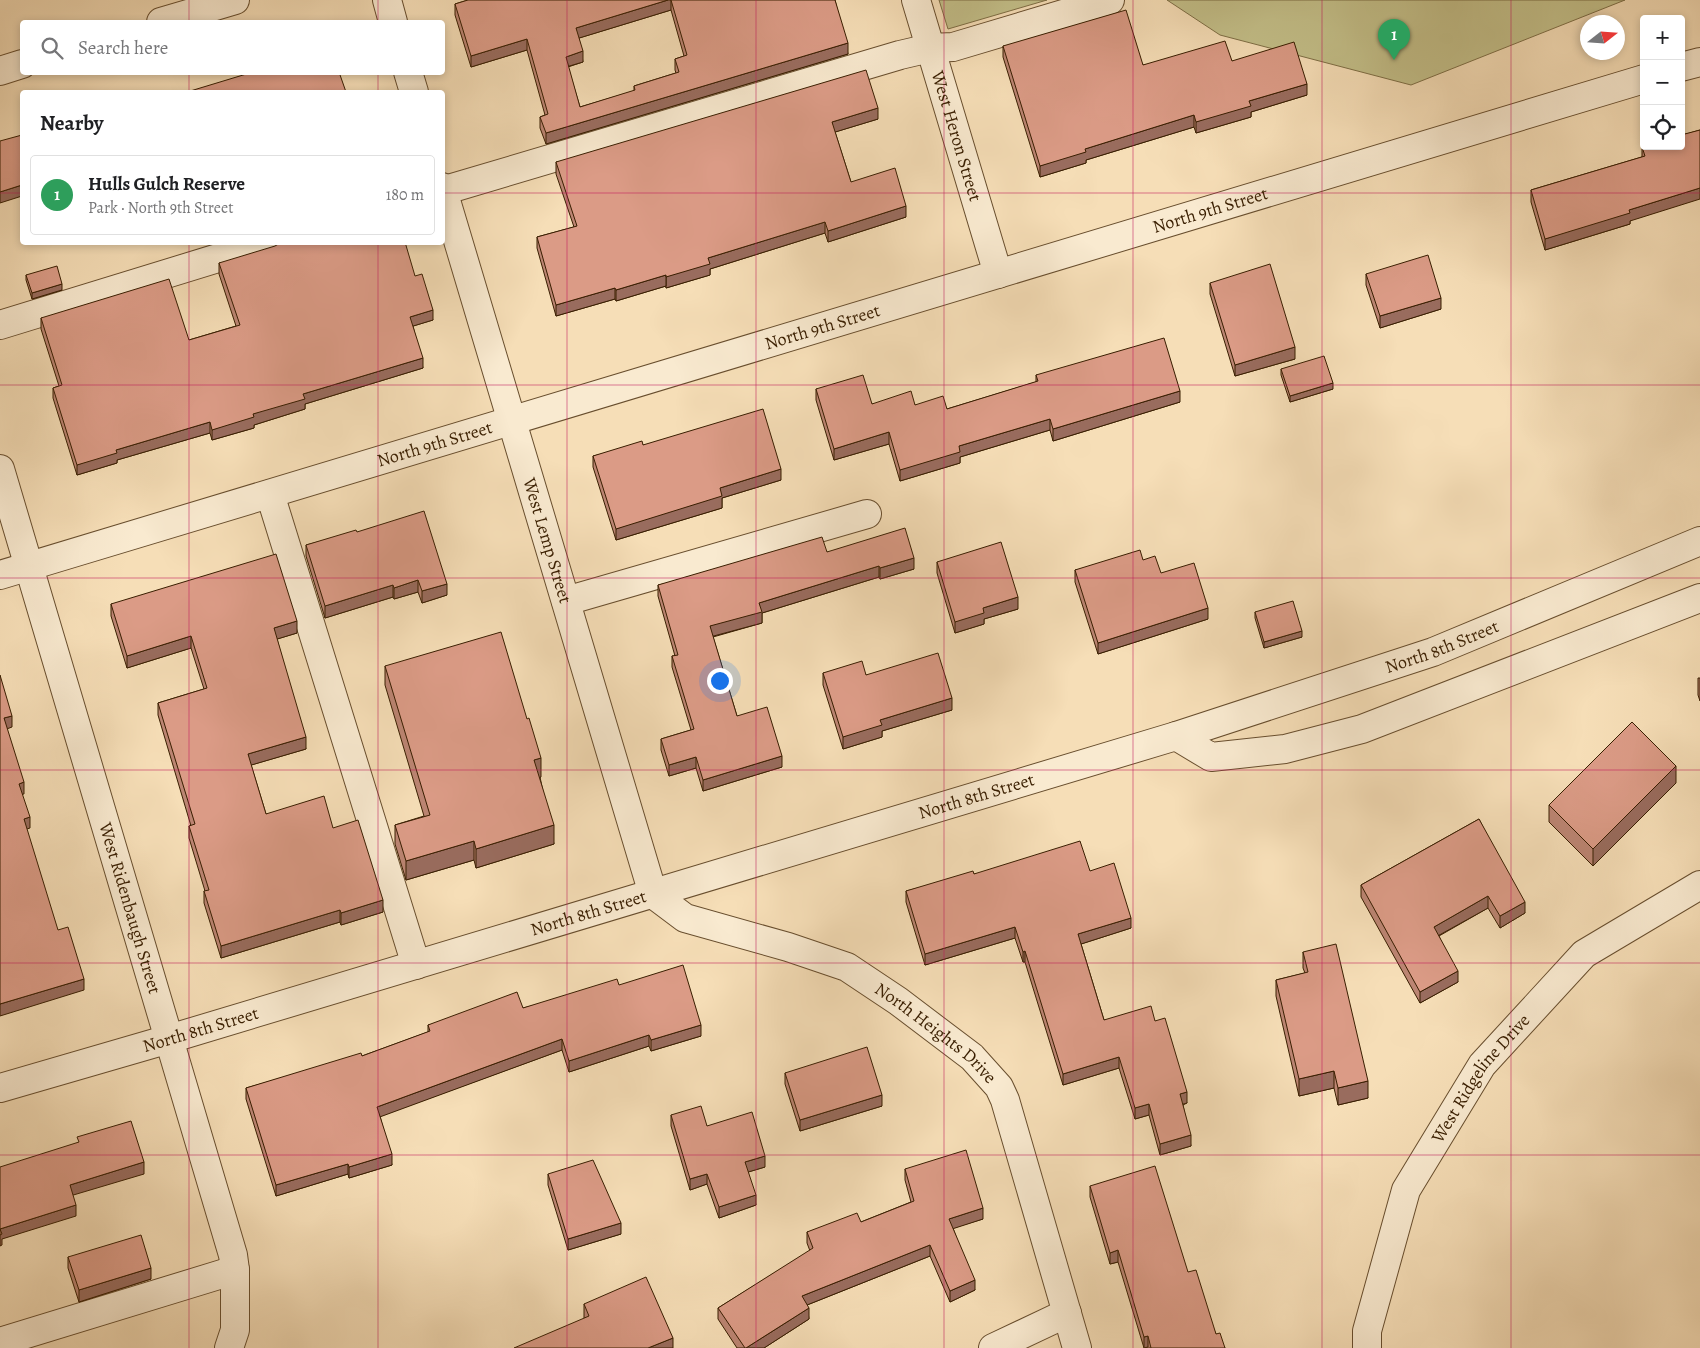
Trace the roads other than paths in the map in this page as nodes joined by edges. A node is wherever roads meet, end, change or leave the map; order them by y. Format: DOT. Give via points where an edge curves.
graph roads {
  1 [pos="236,0"];
  2 [pos="387,0"];
  3 [pos="916,0"];
  4 [pos="1110,0"];
  5 [pos="168,20"];
  6 [pos="392,20"];
  7 [pos="930,48"];
  8 [pos="1700,62"];
  9 [pos="20,65"];
  10 [pos="1685,66"];
  11 [pos="0,71"];
  12 [pos="409,75"];
  13 [pos="1640,79"];
  14 [pos="413,90"];
  15 [pos="445,188"];
  16 [pos="445,196"];
  17 [pos="260,245"];
  18 [pos="998,274"];
  19 [pos="0,325"];
  20 [pos="512,420"];
  21 [pos="0,469"];
  22 [pos="270,494"];
  23 [pos="867,514"];
  24 [pos="1700,541"];
  25 [pos="29,566"];
  26 [pos="0,575"];
  27 [pos="1700,598"];
  28 [pos="566,601"];
  29 [pos="1176,736"];
  30 [pos="1700,885"];
  31 [pos="653,894"];
  32 [pos="416,965"];
  33 [pos="169,1039"];
  34 [pos="0,1088"];
  35 [pos="236,1270"];
  36 [pos="1067,1313"];
  37 [pos="0,1342"];
  38 [pos="229,1348"];
  39 [pos="993,1348"];
  40 [pos="1077,1348"];
  41 [pos="1367,1348"];
  1 -- 5 [label="street"];
  2 -- 6 [label="street"];
  3 -- 7 [label="street, West Heron Street"];
  4 -- 7 [label="street" via="954,47"];
  7 -- 15 [label="street"];
  7 -- 18 [label="street, West Heron Street"];
  8 -- 10 [label="street"];
  9 -- 11 [label="street"];
  12 -- 14 [label="street"];
  13 -- 18 [label="street, North 9th Street"];
  16 -- 20 [label="street, West Lemp Street"];
  17 -- 19 [label="street"];
  18 -- 20 [label="street, North 9th Street"];
  20 -- 22 [label="street, North 9th Street"];
  20 -- 28 [label="street, West Lemp Street"];
  21 -- 25 [label="street, West Ridenbaugh Street"];
  22 -- 25 [label="street, North 9th Street"];
  22 -- 32 [label="street"];
  23 -- 28 [label="street"];
  24 -- 29 [label="street, North 8th Street" via="1433,652"];
  25 -- 26 [label="street, North 9th Street"];
  25 -- 33 [label="street, West Ridenbaugh Street"];
  27 -- 29 [label="street" via="1362,729 1285,749 1211,757"];
  28 -- 31 [label="street, West Lemp Street"];
  29 -- 31 [label="street, North 8th Street"];
  30 -- 41 [label="street, West Ridgeline Drive" via="1584,954 1482,1065 1406,1190 1367,1331"];
  31 -- 32 [label="street, North 8th Street"];
  31 -- 36 [label="street, North Heights Drive" via="685,918 847,967 972,1057 999,1087 1005,1100"];
  32 -- 33 [label="street, North 8th Street"];
  33 -- 34 [label="street, North 8th Street"];
  33 -- 35 [label="street, West Ridenbaugh Street"];
  35 -- 37 [label="street"];
  35 -- 38 [label="street, West Ridenbaugh Street" via="235,1330"];
  36 -- 39 [label="street"];
  36 -- 40 [label="street, North Heights Drive"];
}
